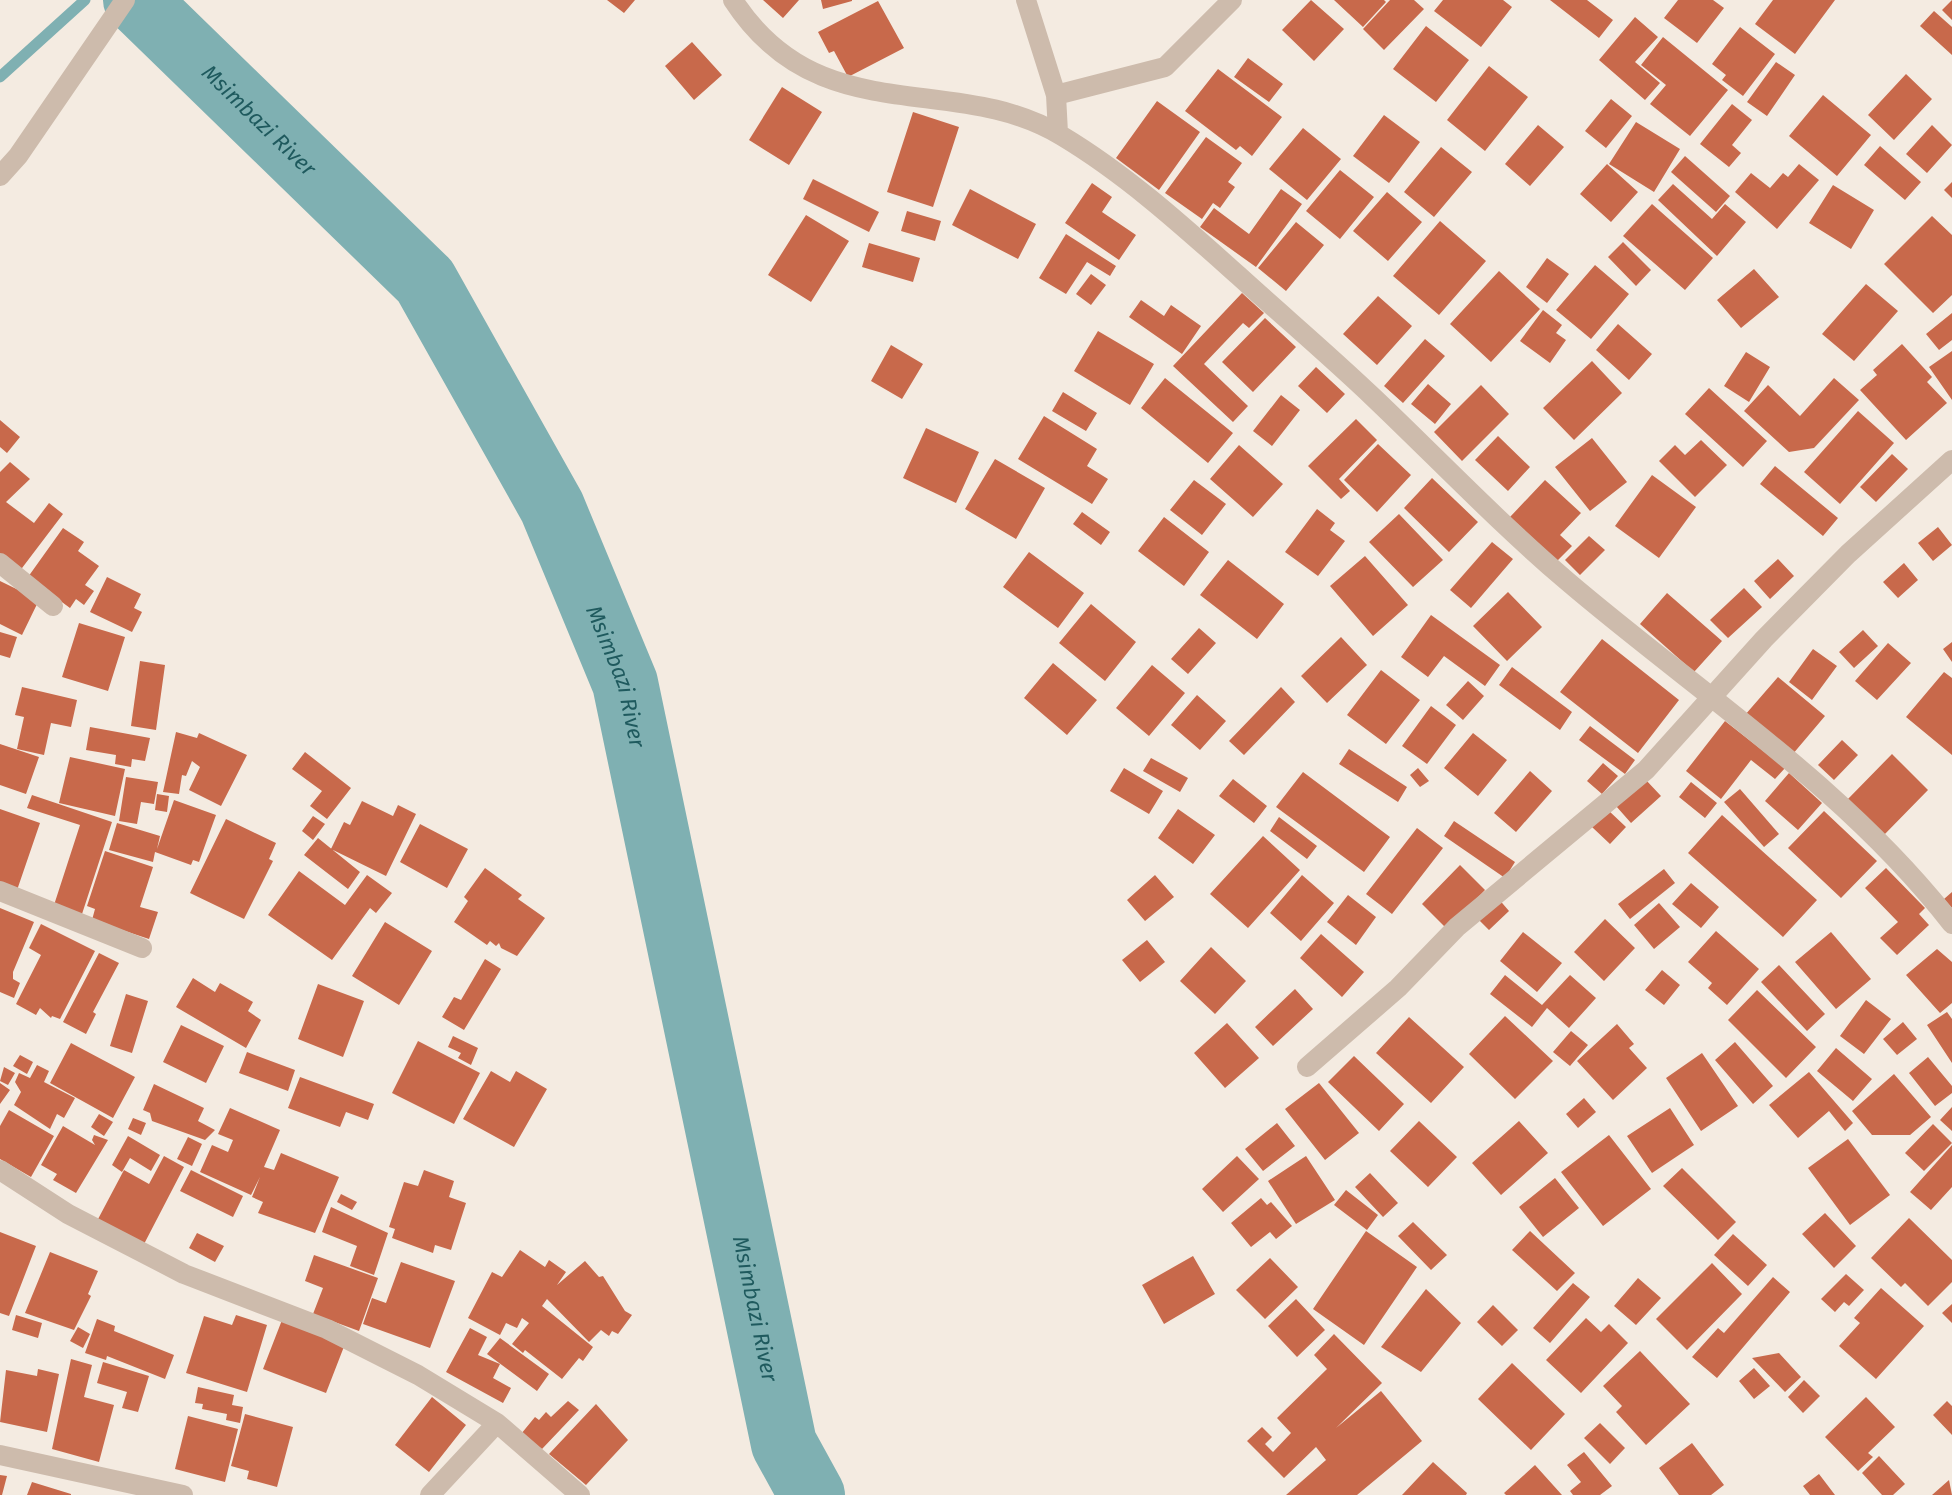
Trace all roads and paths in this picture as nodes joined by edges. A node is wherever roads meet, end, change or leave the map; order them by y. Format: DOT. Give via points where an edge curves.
graph roads {
  1 [pos="125,0"];
  2 [pos="733,0"];
  3 [pos="1026,0"];
  4 [pos="1232,0"];
  5 [pos="1056,95"];
  6 [pos="1058,133"];
  7 [pos="0,176"];
  8 [pos="1952,460"];
  9 [pos="0,563"];
  10 [pos="53,606"];
  11 [pos="1713,697"];
  12 [pos="0,891"];
  13 [pos="1952,924"];
  14 [pos="142,948"];
  15 [pos="1307,1067"];
  16 [pos="0,1170"];
  17 [pos="497,1423"];
  18 [pos="0,1455"];
  19 [pos="183,1495"];
  20 [pos="430,1495"];
  21 [pos="580,1495"];
  1 -- 7 [label="street"];
  2 -- 6 [label="street" via="783,54 841,85 1014,114"];
  3 -- 5 [label="street"];
  4 -- 5 [label="street" via="1165,67"];
  5 -- 6 [label="street"];
  6 -- 11 [label="street" via="1102,161 1204,245 1566,581"];
  8 -- 11 [label="street" via="1848,554"];
  9 -- 10 [label="street"];
  11 -- 13 [label="street" via="1891,852"];
  11 -- 15 [label="street" via="1630,785 1457,927 1398,988"];
  12 -- 14 [label="street"];
  16 -- 17 [label="street" via="112,1238 184,1274 327,1329"];
  17 -- 20 [label="street"];
  17 -- 21 [label="street"];
  18 -- 19 [label="street"];
}
